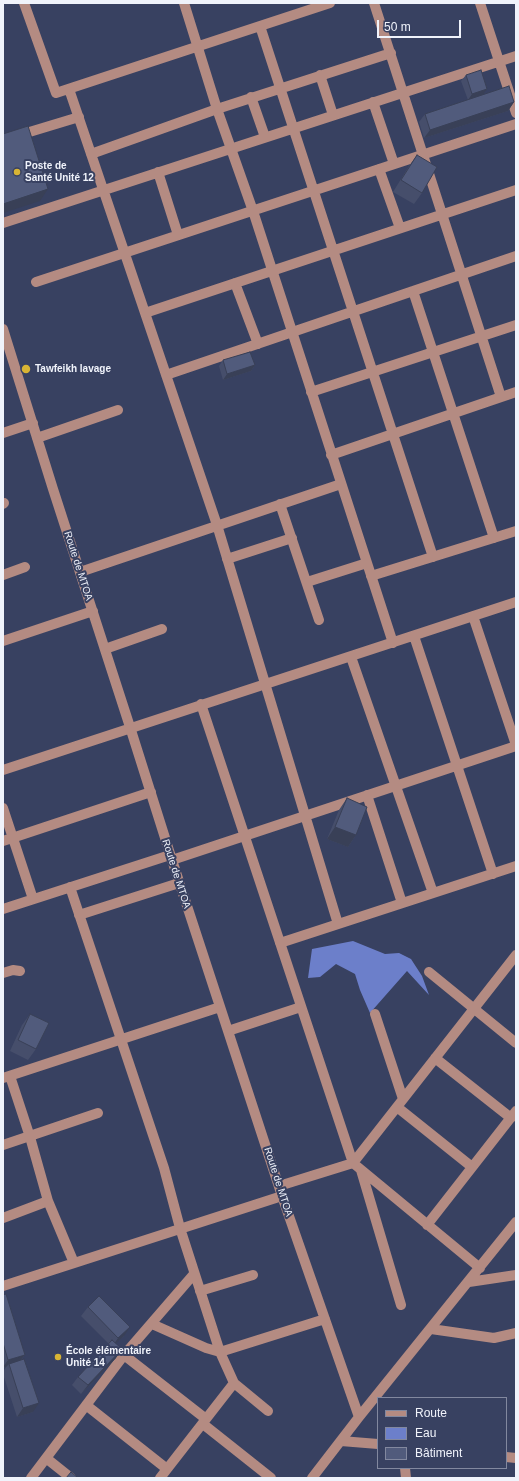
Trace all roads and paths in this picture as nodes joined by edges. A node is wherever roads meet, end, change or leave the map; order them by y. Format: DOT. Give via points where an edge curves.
graph roads {
  1 [pos="24,3"];
  2 [pos="184,3"];
  3 [pos="330,3"];
  4 [pos="374,3"];
  5 [pos="480,3"];
  6 [pos="260,26"];
  7 [pos="198,46"];
  8 [pos="391,53"];
  9 [pos="516,56"];
  10 [pos="499,61"];
  11 [pos="320,75"];
  12 [pos="69,88"];
  13 [pos="280,88"];
  14 [pos="404,92"];
  15 [pos="252,97"];
  16 [pos="373,102"];
  17 [pos="217,109"];
  18 [pos="516,113"];
  19 [pos="333,116"];
  20 [pos="79,117"];
  21 [pos="516,124"];
  22 [pos="293,128"];
  23 [pos="265,138"];
  24 [pos="3,140"];
  25 [pos="231,149"];
  26 [pos="91,154"];
  27 [pos="423,154"];
  28 [pos="394,164"];
  29 [pos="379,169"];
  30 [pos="158,172"];
  31 [pos="103,190"];
  32 [pos="516,190"];
  33 [pos="313,191"];
  34 [pos="253,211"];
  35 [pos="443,214"];
  36 [pos="3,223"];
  37 [pos="400,228"];
  38 [pos="178,235"];
  39 [pos="333,250"];
  40 [pos="125,253"];
  41 [pos="516,256"];
  42 [pos="272,271"];
  43 [pos="462,274"];
  44 [pos="36,282"];
  45 [pos="235,283"];
  46 [pos="413,291"];
  47 [pos="353,311"];
  48 [pos="145,313"];
  49 [pos="516,325"];
  50 [pos="3,328"];
  51 [pos="291,332"];
  52 [pos="482,336"];
  53 [pos="258,344"];
  54 [pos="433,352"];
  55 [pos="373,372"];
  56 [pos="166,375"];
  57 [pos="311,392"];
  58 [pos="516,392"];
  59 [pos="501,397"];
  60 [pos="118,410"];
  61 [pos="453,414"];
  62 [pos="33,423"];
  63 [pos="3,433"];
  64 [pos="393,434"];
  65 [pos="37,438"];
  66 [pos="331,455"];
  67 [pos="341,484"];
  68 [pos="280,504"];
  69 [pos="217,526"];
  70 [pos="516,531"];
  71 [pos="292,538"];
  72 [pos="494,538"];
  73 [pos="433,557"];
  74 [pos="227,559"];
  75 [pos="367,563"];
  76 [pos="25,567"];
  77 [pos="80,572"];
  78 [pos="3,575"];
  79 [pos="371,576"];
  80 [pos="307,582"];
  81 [pos="516,602"];
  82 [pos="93,611"];
  83 [pos="473,616"];
  84 [pos="319,620"];
  85 [pos="162,629"];
  86 [pos="414,636"];
  87 [pos="3,641"];
  88 [pos="392,643"];
  89 [pos="105,649"];
  90 [pos="351,657"];
  91 [pos="265,683"];
  92 [pos="201,704"];
  93 [pos="130,727"];
  94 [pos="516,746"];
  95 [pos="457,766"];
  96 [pos="3,770"];
  97 [pos="396,786"];
  98 [pos="151,792"];
  99 [pos="367,795"];
  100 [pos="3,808"];
  101 [pos="305,816"];
  102 [pos="245,836"];
  103 [pos="8,839"];
  104 [pos="171,857"];
  105 [pos="516,866"];
  106 [pos="493,874"];
  107 [pos="179,883"];
  108 [pos="70,887"];
  109 [pos="433,893"];
  110 [pos="33,899"];
  111 [pos="402,903"];
  112 [pos="3,909"];
  113 [pos="79,915"];
  114 [pos="338,924"];
  115 [pos="280,943"];
  116 [pos="516,955"];
  117 [pos="20,971"];
  118 [pos="429,972"];
  119 [pos="3,973"];
  120 [pos="220,1007"];
  121 [pos="301,1007"];
  122 [pos="474,1009"];
  123 [pos="374,1014"];
  124 [pos="228,1031"];
  125 [pos="121,1040"];
  126 [pos="516,1042"];
  127 [pos="435,1058"];
  128 [pos="7,1077"];
  129 [pos="403,1099"];
  130 [pos="397,1107"];
  131 [pos="98,1113"];
  132 [pos="513,1115"];
  133 [pos="30,1137"];
  134 [pos="3,1145"];
  135 [pos="353,1164"];
  136 [pos="472,1167"];
  137 [pos="361,1170"];
  138 [pos="279,1186"];
  139 [pos="282,1196"];
  140 [pos="48,1202"];
  141 [pos="3,1218"];
  142 [pos="516,1222"];
  143 [pos="427,1225"];
  144 [pos="180,1228"];
  145 [pos="74,1263"];
  146 [pos="480,1268"];
  147 [pos="194,1274"];
  148 [pos="253,1275"];
  149 [pos="516,1275"];
  150 [pos="469,1282"];
  151 [pos="3,1286"];
  152 [pos="200,1291"];
  153 [pos="401,1305"];
  154 [pos="325,1319"];
  155 [pos="152,1324"];
  156 [pos="431,1328"];
  157 [pos="516,1333"];
  158 [pos="220,1352"];
  159 [pos="124,1355"];
  160 [pos="234,1383"];
  161 [pos="86,1405"];
  162 [pos="268,1411"];
  163 [pos="359,1417"];
  164 [pos="204,1421"];
  165 [pos="341,1441"];
  166 [pos="377,1444"];
  167 [pos="46,1458"];
  168 [pos="167,1469"];
  169 [pos="31,1478"];
  170 [pos="71,1478"];
  171 [pos="160,1478"];
  172 [pos="271,1478"];
  173 [pos="312,1478"];
  1 -- 12 [label="street" via="56,93"];
  2 -- 7 [label="street"];
  3 -- 6 [label="street"];
  4 -- 8 [label="street"];
  5 -- 10 [label="street"];
  6 -- 7 [label="street"];
  6 -- 13 [label="street"];
  7 -- 12 [label="street"];
  7 -- 17 [label="street"];
  8 -- 11 [label="street"];
  8 -- 14 [label="street"];
  9 -- 10 [label="street"];
  10 -- 14 [label="street"];
  10 -- 18 [label="street"];
  11 -- 13 [label="street"];
  11 -- 19 [label="street"];
  12 -- 20 [label="street"];
  13 -- 15 [label="street"];
  13 -- 22 [label="street"];
  14 -- 16 [label="street"];
  14 -- 27 [label="street"];
  15 -- 17 [label="street"];
  15 -- 23 [label="street"];
  16 -- 19 [label="street"];
  16 -- 28 [label="street"];
  17 -- 25 [label="street"];
  17 -- 26 [label="street"];
  19 -- 22 [label="street"];
  20 -- 24 [label="street"];
  20 -- 26 [label="street"];
  21 -- 27 [label="street"];
  22 -- 23 [label="street"];
  22 -- 33 [label="street"];
  23 -- 25 [label="street"];
  25 -- 30 [label="street"];
  25 -- 34 [label="street"];
  26 -- 31 [label="street"];
  27 -- 28 [label="street"];
  27 -- 35 [label="street"];
  28 -- 29 [label="street"];
  29 -- 33 [label="street"];
  29 -- 37 [label="street"];
  30 -- 31 [label="street"];
  30 -- 38 [label="street"];
  31 -- 36 [label="street"];
  31 -- 40 [label="street"];
  32 -- 35 [label="street"];
  33 -- 34 [label="street"];
  33 -- 39 [label="street"];
  34 -- 38 [label="street"];
  34 -- 42 [label="street"];
  35 -- 37 [label="street"];
  35 -- 43 [label="street"];
  37 -- 39 [label="street"];
  38 -- 40 [label="street"];
  39 -- 42 [label="street"];
  39 -- 47 [label="street"];
  40 -- 44 [label="street"];
  40 -- 48 [label="street"];
  41 -- 43 [label="street"];
  42 -- 45 [label="street"];
  42 -- 51 [label="street"];
  43 -- 46 [label="street"];
  43 -- 52 [label="street"];
  45 -- 48 [label="street"];
  45 -- 53 [label="street"];
  46 -- 47 [label="street"];
  46 -- 54 [label="street"];
  47 -- 51 [label="street"];
  47 -- 55 [label="street"];
  48 -- 56 [label="street"];
  49 -- 52 [label="street"];
  50 -- 62 [label="street, Route de MTOA"];
  51 -- 53 [label="street"];
  51 -- 57 [label="street"];
  52 -- 54 [label="street"];
  52 -- 59 [label="street"];
  53 -- 56 [label="street"];
  54 -- 55 [label="street"];
  54 -- 61 [label="street"];
  55 -- 57 [label="street"];
  55 -- 64 [label="street"];
  56 -- 69 [label="street"];
  57 -- 66 [label="street"];
  58 -- 59 [label="street"];
  59 -- 61 [label="street"];
  60 -- 65 [label="street"];
  61 -- 64 [label="street"];
  61 -- 72 [label="street"];
  62 -- 63 [label="street"];
  62 -- 65 [label="street, Route de MTOA"];
  64 -- 66 [label="street"];
  64 -- 73 [label="street"];
  65 -- 77 [label="street, Route de MTOA"];
  66 -- 67 [label="street"];
  67 -- 68 [label="street"];
  67 -- 75 [label="street"];
  68 -- 69 [label="street"];
  68 -- 71 [label="street"];
  69 -- 74 [label="street"];
  69 -- 77 [label="street"];
  70 -- 72 [label="street"];
  71 -- 74 [label="street"];
  71 -- 80 [label="street"];
  72 -- 73 [label="street"];
  73 -- 79 [label="street"];
  74 -- 91 [label="street"];
  75 -- 79 [label="street"];
  75 -- 80 [label="street"];
  76 -- 78 [label="street"];
  77 -- 82 [label="street, Route de MTOA"];
  79 -- 88 [label="street"];
  80 -- 84 [label="street"];
  81 -- 83 [label="street"];
  82 -- 87 [label="street"];
  82 -- 89 [label="street, Route de MTOA"];
  83 -- 86 [label="street"];
  83 -- 94 [label="street"];
  85 -- 89 [label="street"];
  86 -- 88 [label="street"];
  86 -- 95 [label="street"];
  88 -- 90 [label="street"];
  89 -- 93 [label="street, Route de MTOA"];
  90 -- 91 [label="street"];
  90 -- 97 [label="street"];
  91 -- 92 [label="street"];
  91 -- 101 [label="street"];
  92 -- 93 [label="street"];
  92 -- 102 [label="street"];
  93 -- 96 [label="street"];
  93 -- 98 [label="street, Route de MTOA"];
  94 -- 95 [label="street"];
  95 -- 97 [label="street"];
  95 -- 106 [label="street"];
  97 -- 99 [label="street"];
  97 -- 109 [label="street"];
  98 -- 103 [label="street"];
  98 -- 104 [label="street, Route de MTOA"];
  99 -- 101 [label="street"];
  99 -- 111 [label="street"];
  100 -- 103 [label="street"];
  101 -- 102 [label="street"];
  101 -- 114 [label="street"];
  102 -- 104 [label="street"];
  102 -- 115 [label="street"];
  103 -- 110 [label="street"];
  104 -- 107 [label="street, Route de MTOA"];
  104 -- 108 [label="street"];
  105 -- 106 [label="street"];
  106 -- 109 [label="street"];
  107 -- 113 [label="street"];
  107 -- 120 [label="street, Route de MTOA"];
  108 -- 110 [label="street"];
  108 -- 113 [label="street"];
  109 -- 111 [label="street"];
  110 -- 112 [label="street"];
  111 -- 114 [label="street"];
  113 -- 125 [label="street"];
  114 -- 115 [label="street"];
  115 -- 121 [label="street"];
  116 -- 122 [label="street"];
  117 -- 119 [label="street"];
  118 -- 122 [label="street"];
  120 -- 124 [label="street, Route de MTOA"];
  120 -- 125 [label="street"];
  121 -- 124 [label="street"];
  121 -- 135 [label="street"];
  122 -- 126 [label="street"];
  122 -- 127 [label="street"];
  123 -- 129 [label="street"];
  124 -- 138 [label="street, Route de MTOA"];
  125 -- 128 [label="street"];
  125 -- 144 [label="street" via="164,1168"];
  127 -- 129 [label="street"];
  127 -- 132 [label="street"];
  128 -- 133 [label="street"];
  129 -- 130 [label="street"];
  130 -- 135 [label="street"];
  130 -- 136 [label="street"];
  131 -- 133 [label="street"];
  132 -- 136 [label="street"];
  133 -- 134 [label="street"];
  133 -- 140 [label="street"];
  135 -- 137 [label="street"];
  135 -- 138 [label="street"];
  136 -- 143 [label="street"];
  137 -- 143 [label="street"];
  137 -- 153 [label="street"];
  138 -- 139 [label="street, Route de MTOA"];
  139 -- 144 [label="street"];
  139 -- 154 [label="street, Route de MTOA"];
  140 -- 141 [label="street"];
  140 -- 145 [label="street"];
  142 -- 146 [label="street"];
  143 -- 146 [label="street"];
  144 -- 145 [label="street"];
  144 -- 147 [label="street"];
  145 -- 151 [label="street"];
  146 -- 150 [label="street"];
  147 -- 152 [label="street"];
  147 -- 155 [label="street"];
  148 -- 152 [label="street"];
  149 -- 150 [label="street"];
  150 -- 156 [label="street"];
  152 -- 158 [label="street"];
  154 -- 158 [label="street"];
  154 -- 163 [label="street, Route de MTOA"];
  155 -- 158 [label="street"];
  155 -- 159 [label="street"];
  156 -- 157 [label="street" via="494,1338"];
  156 -- 163 [label="street"];
  158 -- 160 [label="street"];
  159 -- 161 [label="street"];
  159 -- 164 [label="street"];
  160 -- 162 [label="street"];
  160 -- 164 [label="street"];
  161 -- 167 [label="street"];
  161 -- 168 [label="street"];
  163 -- 165 [label="street"];
  164 -- 168 [label="street"];
  164 -- 172 [label="street"];
  165 -- 166 [label="street"];
  165 -- 173 [label="street"];
  167 -- 169 [label="street"];
  167 -- 170 [label="street"];
  168 -- 171 [label="street"];
}
